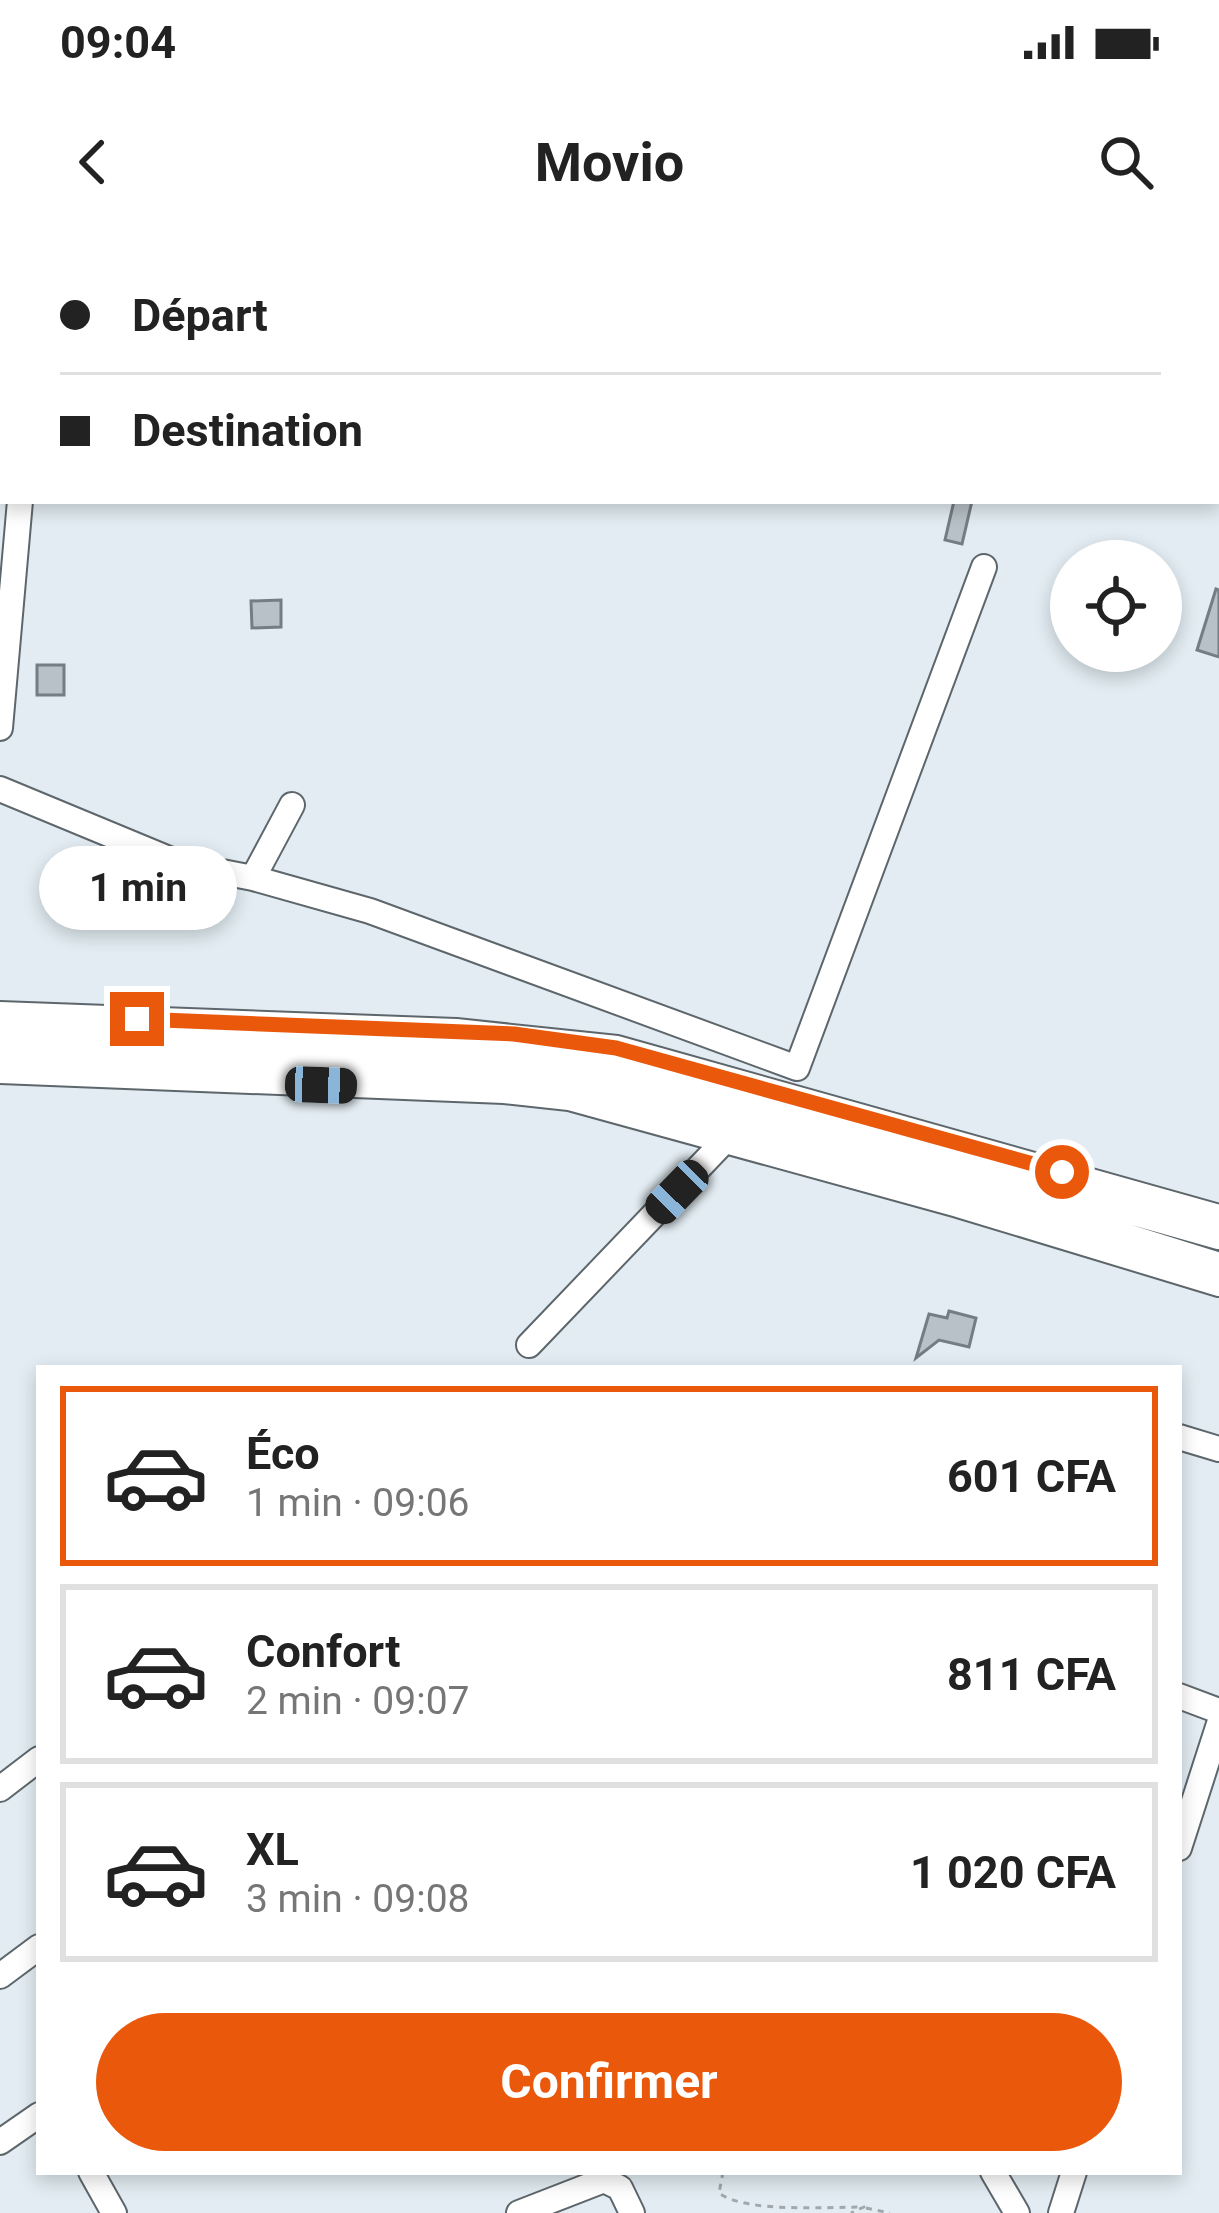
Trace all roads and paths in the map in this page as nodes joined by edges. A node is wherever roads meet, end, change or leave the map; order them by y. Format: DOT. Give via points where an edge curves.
graph roads {
  1 [pos="20,504"];
  2 [pos="984,567"];
  3 [pos="0,728"];
  4 [pos="0,789"];
  5 [pos="292,805"];
  6 [pos="253,878"];
  7 [pos="0,1015"];
  8 [pos="0,1031"];
  9 [pos="0,1056"];
  10 [pos="0,1071"];
  11 [pos="744,1113"];
  12 [pos="1219,1217"];
  13 [pos="1219,1234"];
  14 [pos="1219,1268"];
  15 [pos="1219,1284"];
  16 [pos="529,1345"];
  17 [pos="1182,1438"];
  18 [pos="1219,1449"];
  19 [pos="1182,1697"];
  20 [pos="1219,1712"];
  21 [pos="1219,1724"];
  22 [pos="36,1762"];
  23 [pos="0,1789"];
  24 [pos="1182,1839"];
  25 [pos="36,1949"];
  26 [pos="0,1976"];
  27 [pos="36,2117"];
  28 [pos="0,2142"];
  29 [pos="93,2175"];
  30 [pos="722,2175"];
  31 [pos="995,2175"];
  32 [pos="1073,2175"];
  33 [pos="864,2207"];
  34 [pos="114,2213"];
  35 [pos="519,2213"];
  36 [pos="632,2213"];
  37 [pos="850,2213"];
  38 [pos="890,2213"];
  39 [pos="1017,2213"];
  40 [pos="1061,2213"];
  1 -- 3 [label="street"];
  2 -- 6 [label="street" via="797,1068 370,911"];
  4 -- 6 [label="street" via="181,864"];
  5 -- 6 [label="street"];
  7 -- 11 [label="street" via="514,1034 616,1048"];
  8 -- 11 [label="main road" via="505,1051 613,1066"];
  9 -- 11 [label="main road" via="502,1075"];
  10 -- 11 [label="street" via="504,1091"];
  11 -- 12 [label="street"];
  11 -- 13 [label="main road"];
  11 -- 14 [label="main road"];
  11 -- 15 [label="street"];
  11 -- 16 [label="street"];
  17 -- 18 [label="street"];
  19 -- 20 [label="street"];
  21 -- 24 [label="street"];
  22 -- 23 [label="street"];
  25 -- 26 [label="street"];
  27 -- 28 [label="street"];
  29 -- 34 [label="street"];
  30 -- 33 [label="path" via="719,2193 728,2203 780,2211"];
  31 -- 39 [label="street"];
  32 -- 40 [label="street"];
  33 -- 37 [label="path"];
  33 -- 38 [label="path"];
  35 -- 36 [label="street" via="604,2180 620,2188"];
}
